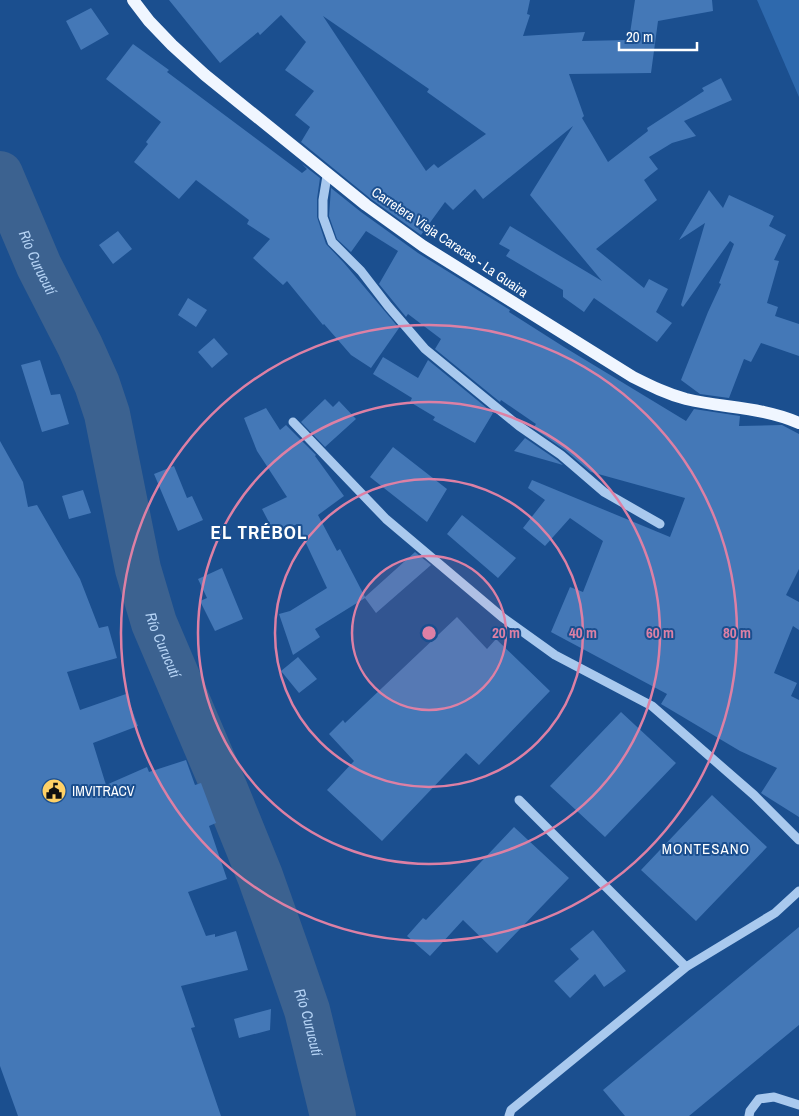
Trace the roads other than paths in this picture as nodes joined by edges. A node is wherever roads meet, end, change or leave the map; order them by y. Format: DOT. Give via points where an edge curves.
graph roads {
  1 [pos="133,0"];
  2 [pos="324,171"];
  3 [pos="293,422"];
  4 [pos="799,423"];
  5 [pos="660,524"];
  6 [pos="519,800"];
  7 [pos="799,840"];
  8 [pos="799,891"];
  9 [pos="686,966"];
  10 [pos="799,1105"];
  11 [pos="509,1116"];
  12 [pos="749,1116"];
  1 -- 2 [label="main road, Carretera Vieja Caracas - La Guaira" via="149,22 205,75"];
  2 -- 4 [label="main road, Carretera Vieja Caracas - La Guaira" via="423,246 633,377 664,393 775,414"];
  2 -- 5 [label="street" via="327,176 323,216 332,242 425,349 604,492"];
  3 -- 7 [label="street" via="386,519 502,617 555,655 652,706 754,795"];
  6 -- 9 [label="street"];
  8 -- 9 [label="street" via="775,913"];
  9 -- 11 [label="street" via="510,1110"];
  10 -- 12 [label="street" via="774,1097 759,1099"];
}
